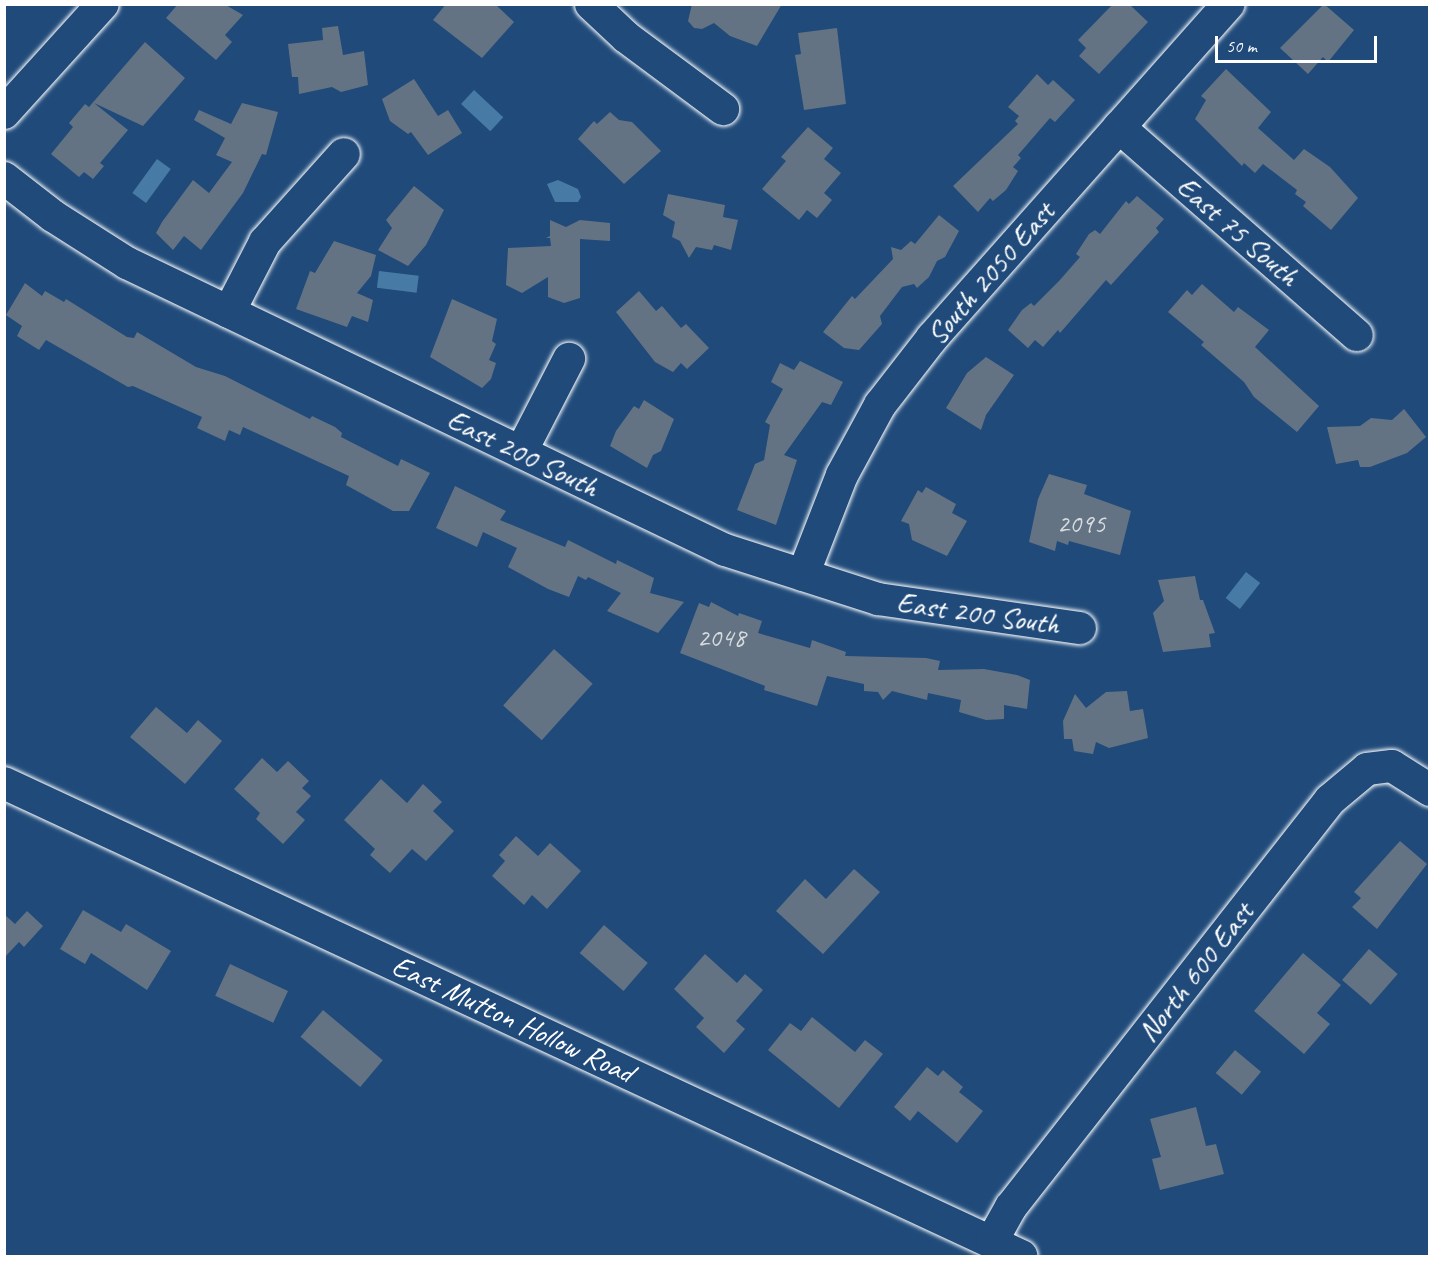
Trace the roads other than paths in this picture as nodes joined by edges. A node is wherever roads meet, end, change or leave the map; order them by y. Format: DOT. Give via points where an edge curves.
graph roads {
  1 [pos="103,4"];
  2 [pos="591,4"];
  3 [pos="1229,4"];
  4 [pos="723,109"];
  5 [pos="4,113"];
  6 [pos="1119,128"];
  7 [pos="344,154"];
  8 [pos="4,178"];
  9 [pos="229,312"];
  10 [pos="1357,335"];
  11 [pos="569,359"];
  12 [pos="521,452"];
  13 [pos="803,575"];
  14 [pos="1080,627"];
  15 [pos="4,783"];
  16 [pos="1430,790"];
  17 [pos="992,1241"];
  18 [pos="1022,1257"];
  1 -- 5 [label="street"];
  2 -- 4 [label="street" via="626,37"];
  3 -- 6 [label="street, South 2050 East"];
  6 -- 10 [label="street, East 75 South"];
  6 -- 13 [label="street, South 2050 East" via="932,338 880,405 842,475"];
  7 -- 9 [label="street" via="265,242"];
  8 -- 9 [label="street, East 200 South" via="53,216 128,263"];
  9 -- 12 [label="street, East 200 South"];
  11 -- 12 [label="street"];
  12 -- 13 [label="street, East 200 South" via="725,550"];
  13 -- 14 [label="street, East 200 South" via="878,598"];
  15 -- 17 [label="street, East Mutton Hollow Road"];
  16 -- 17 [label="street, North 600 East" via="1392,766 1367,769 1329,800 1011,1207"];
  17 -- 18 [label="street, East Mutton Hollow Road"];
}
